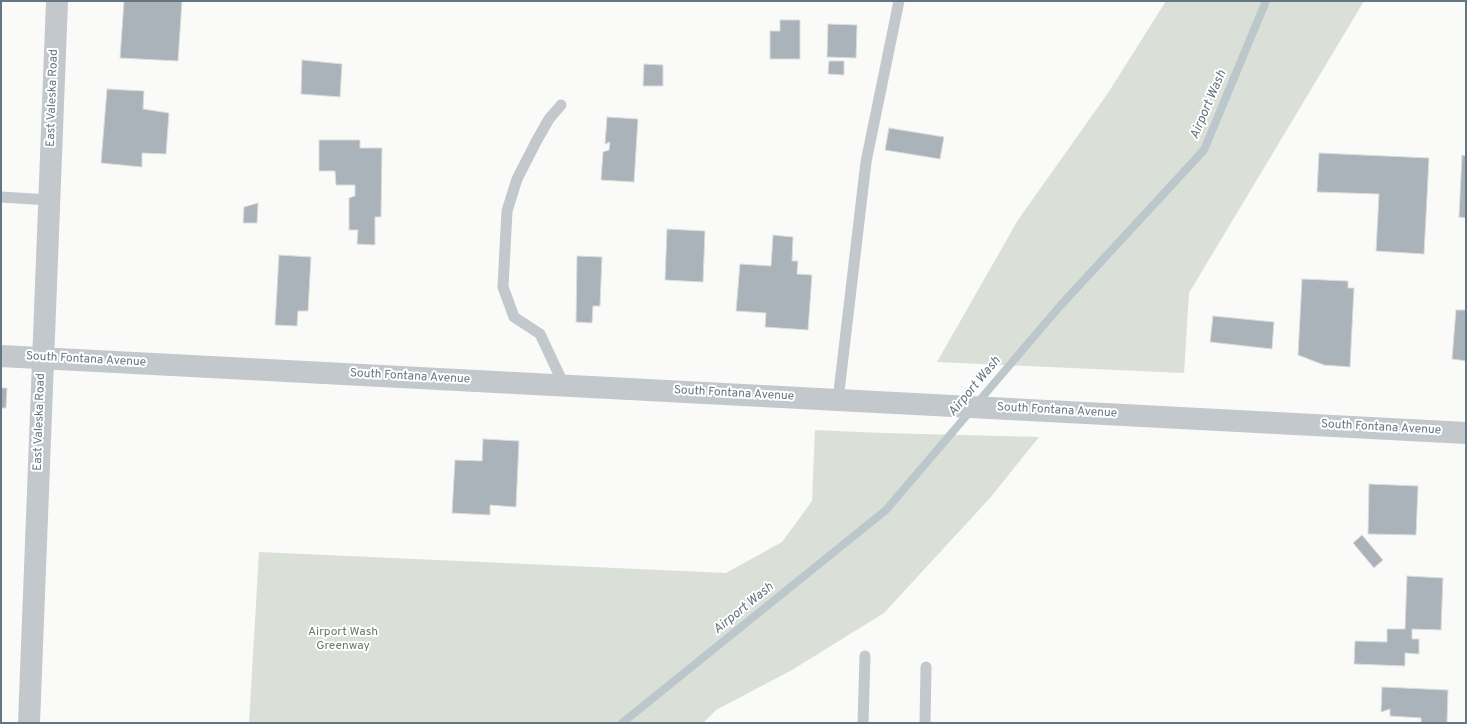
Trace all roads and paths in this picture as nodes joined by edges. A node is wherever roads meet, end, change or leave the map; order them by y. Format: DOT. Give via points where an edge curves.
graph roads {
  1 [pos="57,1"];
  2 [pos="899,1"];
  3 [pos="561,105"];
  4 [pos="1,197"];
  5 [pos="49,200"];
  6 [pos="1,356"];
  7 [pos="42,358"];
  8 [pos="564,386"];
  9 [pos="838,400"];
  10 [pos="1466,433"];
  11 [pos="865,656"];
  12 [pos="926,667"];
  13 [pos="28,723"];
  14 [pos="863,723"];
  15 [pos="925,723"];
  1 -- 5 [label="street, East Valeska Road"];
  2 -- 9 [label="lane" via="866,162"];
  3 -- 8 [label="lane" via="549,119 517,179 507,211 503,287 514,317 540,334"];
  4 -- 5 [label="lane"];
  5 -- 7 [label="street, East Valeska Road"];
  6 -- 7 [label="street, South Fontana Avenue"];
  7 -- 8 [label="street, South Fontana Avenue"];
  7 -- 13 [label="street, East Valeska Road"];
  8 -- 9 [label="street, South Fontana Avenue"];
  9 -- 10 [label="street, South Fontana Avenue"];
  11 -- 14 [label="lane"];
  12 -- 15 [label="lane"];
}
